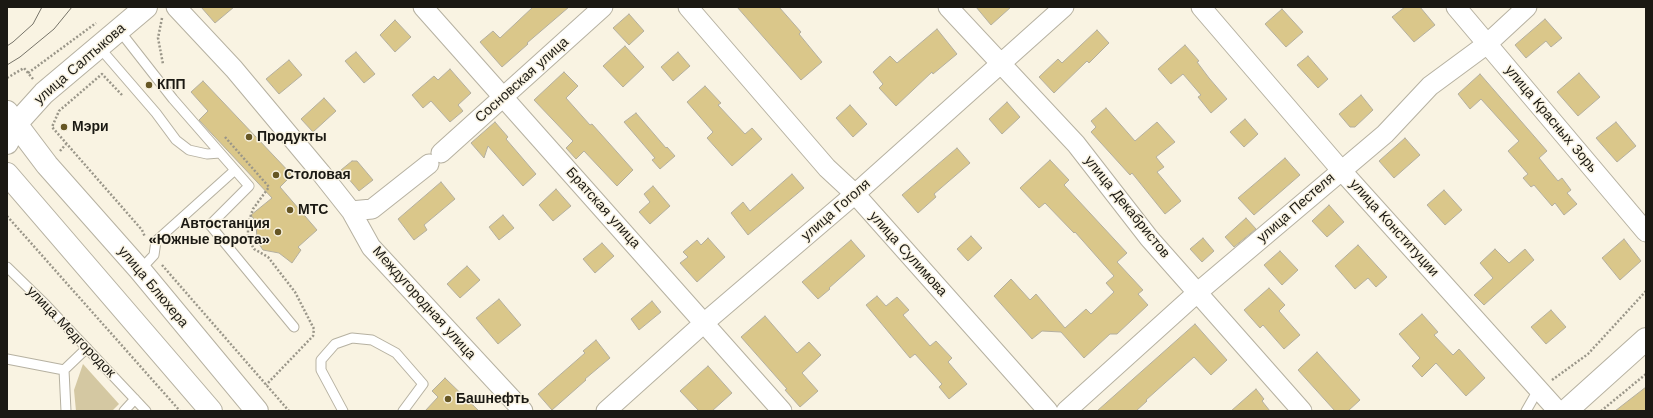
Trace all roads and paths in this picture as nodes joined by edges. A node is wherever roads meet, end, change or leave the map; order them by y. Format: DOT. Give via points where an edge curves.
graph roads {
  1 [pos="423,7"];
  2 [pos="603,7"];
  3 [pos="688,7"];
  4 [pos="948,7"];
  5 [pos="1064,7"];
  6 [pos="1201,7"];
  7 [pos="1456,7"];
  8 [pos="1527,7"];
  9 [pos="162,10"];
  10 [pos="98,21"];
  11 [pos="119,30"];
  12 [pos="1487,44"];
  13 [pos="99,47"];
  14 [pos="1000,63"];
  15 [pos="24,68"];
  16 [pos="164,70"];
  17 [pos="28,73"];
  18 [pos="7,78"];
  19 [pos="503,96"];
  20 [pos="9,126"];
  21 [pos="220,153"];
  22 [pos="235,170"];
  23 [pos="1342,170"];
  24 [pos="10,176"];
  25 [pos="855,194"];
  26 [pos="351,211"];
  27 [pos="7,216"];
  28 [pos="1646,232"];
  29 [pos="7,267"];
  30 [pos="140,270"];
  31 [pos="1646,291"];
  32 [pos="1198,292"];
  33 [pos="704,323"];
  34 [pos="294,327"];
  35 [pos="1646,340"];
  36 [pos="87,348"];
  37 [pos="7,360"];
  38 [pos="64,370"];
  39 [pos="1646,374"];
  40 [pos="1538,390"];
  41 [pos="135,399"];
  42 [pos="66,411"];
  43 [pos="124,411"];
  44 [pos="146,411"];
  45 [pos="180,411"];
  46 [pos="211,411"];
  47 [pos="257,411"];
  48 [pos="343,411"];
  49 [pos="404,411"];
  50 [pos="523,411"];
  51 [pos="606,411"];
  52 [pos="782,411"];
  53 [pos="1048,411"];
  54 [pos="1066,411"];
  55 [pos="1302,411"];
  56 [pos="1526,411"];
  57 [pos="1558,411"];
  58 [pos="1566,411"];
  59 [pos="1601,411"];
  1 -- 19 [label="street, Братская улица"];
  2 -- 19 [label="street, Сосновская улица"];
  3 -- 25 [label="street, улица Сулимова" via="827,168"];
  4 -- 14 [label="street, улица Декабристов"];
  5 -- 14 [label="street, улица Гоголя"];
  6 -- 23 [label="street, улица Конституции"];
  7 -- 12 [label="street, улица Красных Зорь"];
  8 -- 12 [label="street, улица Пестеля"];
  9 -- 11 [label="main road, улица Салтыкова"];
  9 -- 16 [label="path" via="158,38"];
  9 -- 26 [label="street, Междугородная улица" via="234,68"];
  10 -- 17 [label="path"];
  11 -- 13 [label="main road, улица Салтыкова"];
  11 -- 21 [label="lane" via="173,99"];
  12 -- 23 [label="street, улица Пестеля" via="1430,86 1385,134"];
  12 -- 28 [label="street, улица Красных Зорь"];
  13 -- 20 [label="main road, улица Салтыкова"];
  13 -- 21 [label="lane" via="176,140 189,150 207,154"];
  14 -- 25 [label="street, улица Гоголя"];
  14 -- 32 [label="street, улица Декабристов" via="1076,144 1149,238"];
  15 -- 18 [label="path"];
  19 -- 26 [label="street, Сосновская улица" via="435,158 372,209"];
  19 -- 33 [label="street, Братская улица"];
  20 -- 30 [label="main road, улица Блюхера"];
  21 -- 22 [label="lane"];
  22 -- 30 [label="lane" via="156,241 154,255"];
  22 -- 34 [label="lane" via="249,186 210,226"];
  23 -- 32 [label="street, улица Пестеля"];
  23 -- 40 [label="street, улица Конституции"];
  24 -- 46 [label="main road"];
  25 -- 33 [label="street, улица Гоголя"];
  25 -- 53 [label="street, улица Сулимова"];
  26 -- 50 [label="street, Междугородная улица" via="371,248"];
  27 -- 45 [label="path"];
  29 -- 36 [label="lane, улица Медгородок"];
  30 -- 47 [label="main road, улица Блюхера"];
  31 -- 40 [label="path" via="1588,354"];
  32 -- 54 [label="street, улица Пестеля"];
  32 -- 55 [label="street, улица Декабристов"];
  33 -- 51 [label="street, улица Гоголя"];
  33 -- 52 [label="street, Братская улица"];
  35 -- 58 [label="main road"];
  36 -- 38 [label="lane"];
  36 -- 41 [label="lane, улица Медгородок"];
  37 -- 38 [label="lane"];
  38 -- 42 [label="lane"];
  39 -- 59 [label="path"];
  40 -- 56 [label="lane"];
  40 -- 57 [label="street, улица Конституции"];
  41 -- 43 [label="lane"];
  41 -- 44 [label="lane, улица Медгородок"];
  48 -- 49 [label="lane" via="321,370 321,360 335,344 352,338 372,340 396,353 423,384"];
}
